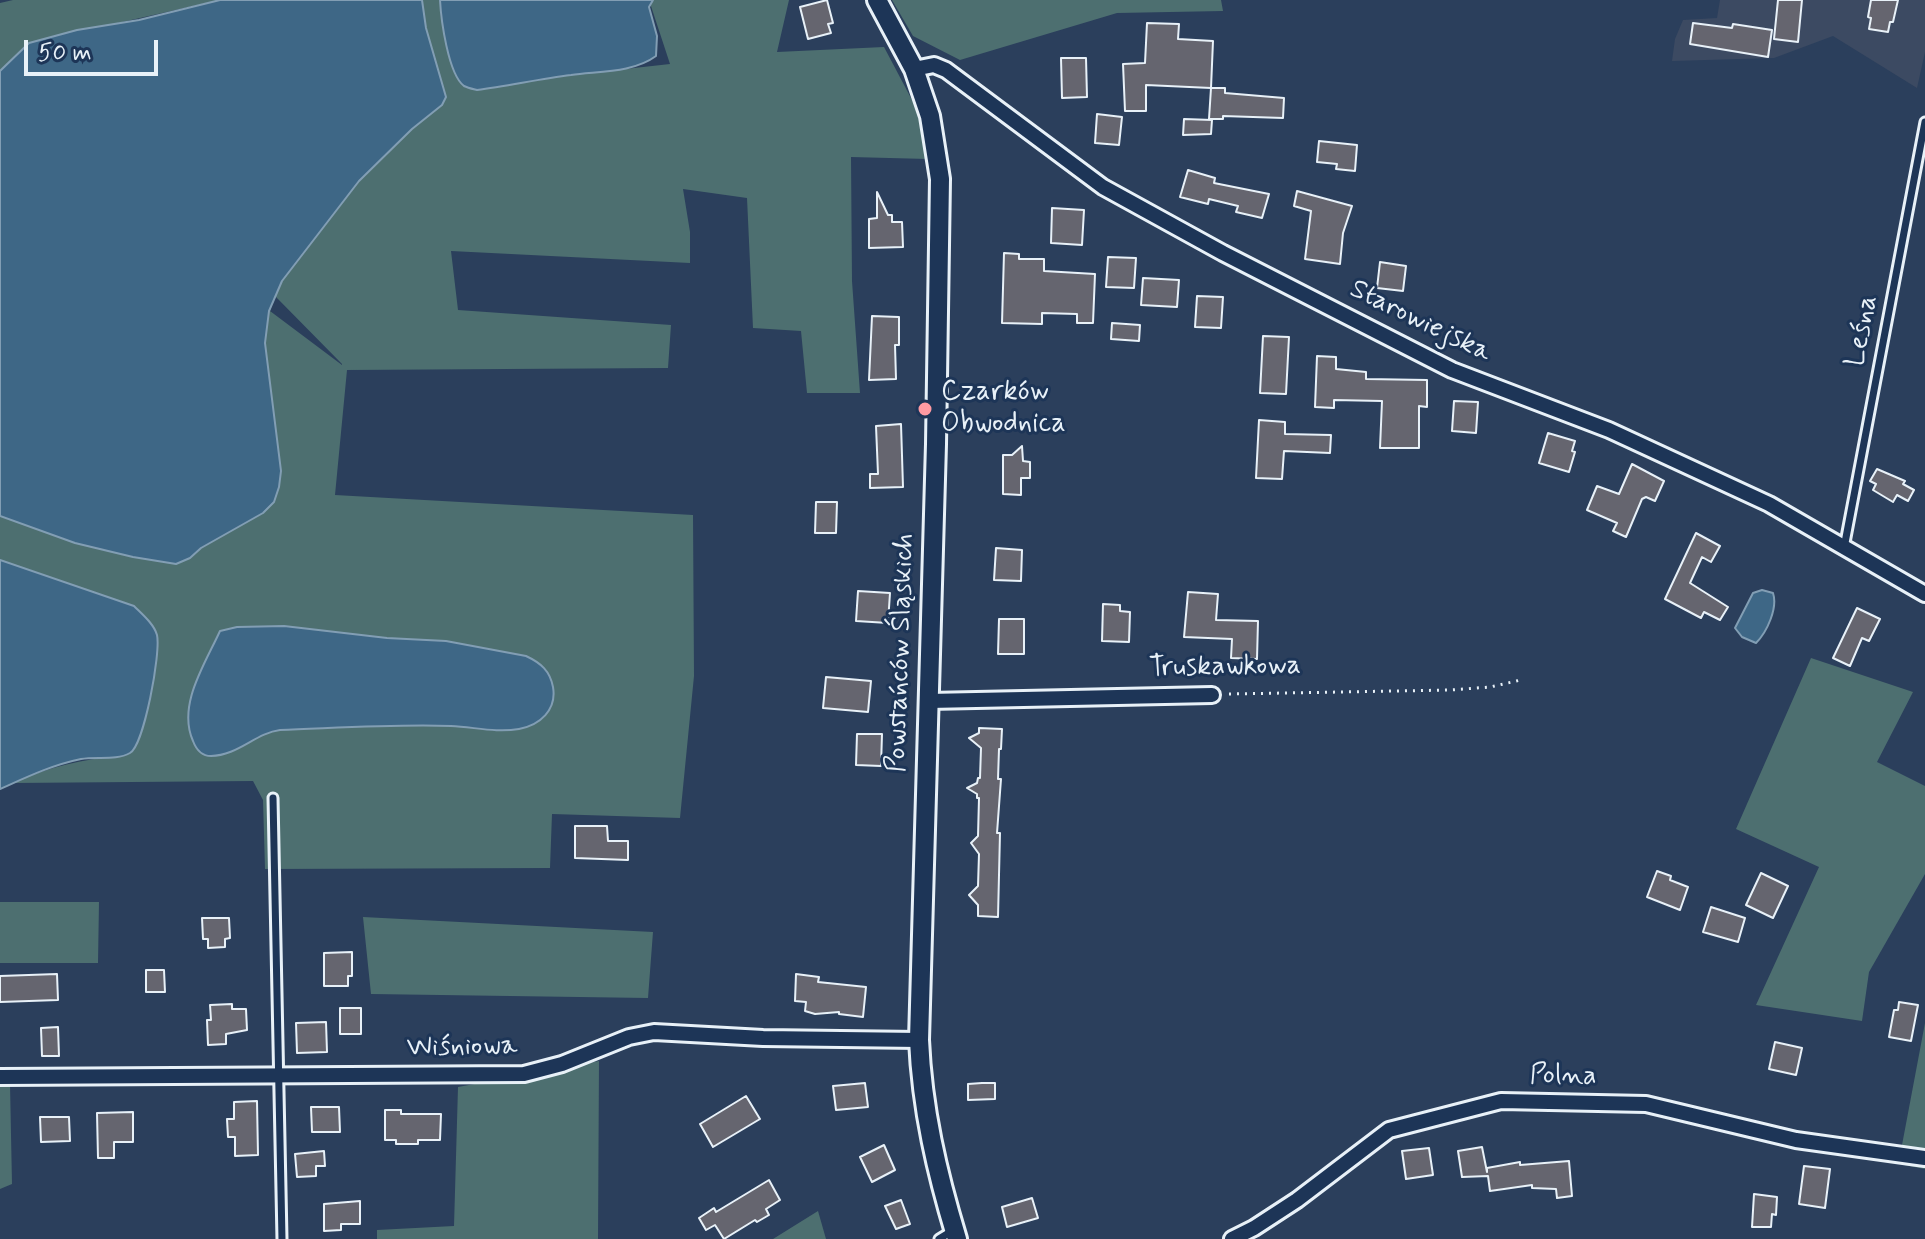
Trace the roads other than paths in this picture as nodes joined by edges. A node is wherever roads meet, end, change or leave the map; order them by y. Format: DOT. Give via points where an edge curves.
graph roads {
  1 [pos="877,0"];
  2 [pos="914,69"];
  3 [pos="1925,122"];
  4 [pos="1844,548"];
  5 [pos="1925,594"];
  6 [pos="1212,695"];
  7 [pos="929,701"];
  8 [pos="273,798"];
  9 [pos="919,1040"];
  10 [pos="277,1075"];
  11 [pos="0,1077"];
  12 [pos="1925,1158"];
  13 [pos="950,1236"];
  14 [pos="282,1239"];
  15 [pos="1232,1239"];
  1 -- 2 [label="street, Powstańców Śląskich"];
  2 -- 4 [label="street, Starowiejska" via="934,65 946,70 1103,187 1251,267 1452,370 1609,430 1769,504"];
  2 -- 7 [label="street, Powstańców Śląskich" via="937,145 940,179"];
  3 -- 4 [label="lane, Leśna"];
  4 -- 5 [label="street, Starowiejska"];
  6 -- 7 [label="street, Truskawkowa"];
  7 -- 9 [label="street, Powstańców Śląskich"];
  8 -- 10 [label="lane"];
  9 -- 10 [label="street, Wiśniowa" via="654,1032 524,1074"];
  9 -- 13 [label="street, Powstańców Śląskich" via="921,1086"];
  10 -- 11 [label="street, Wiśniowa"];
  10 -- 14 [label="lane"];
  12 -- 15 [label="street, Polna" via="1796,1140 1646,1104 1501,1101 1389,1130 1297,1200"];
}
